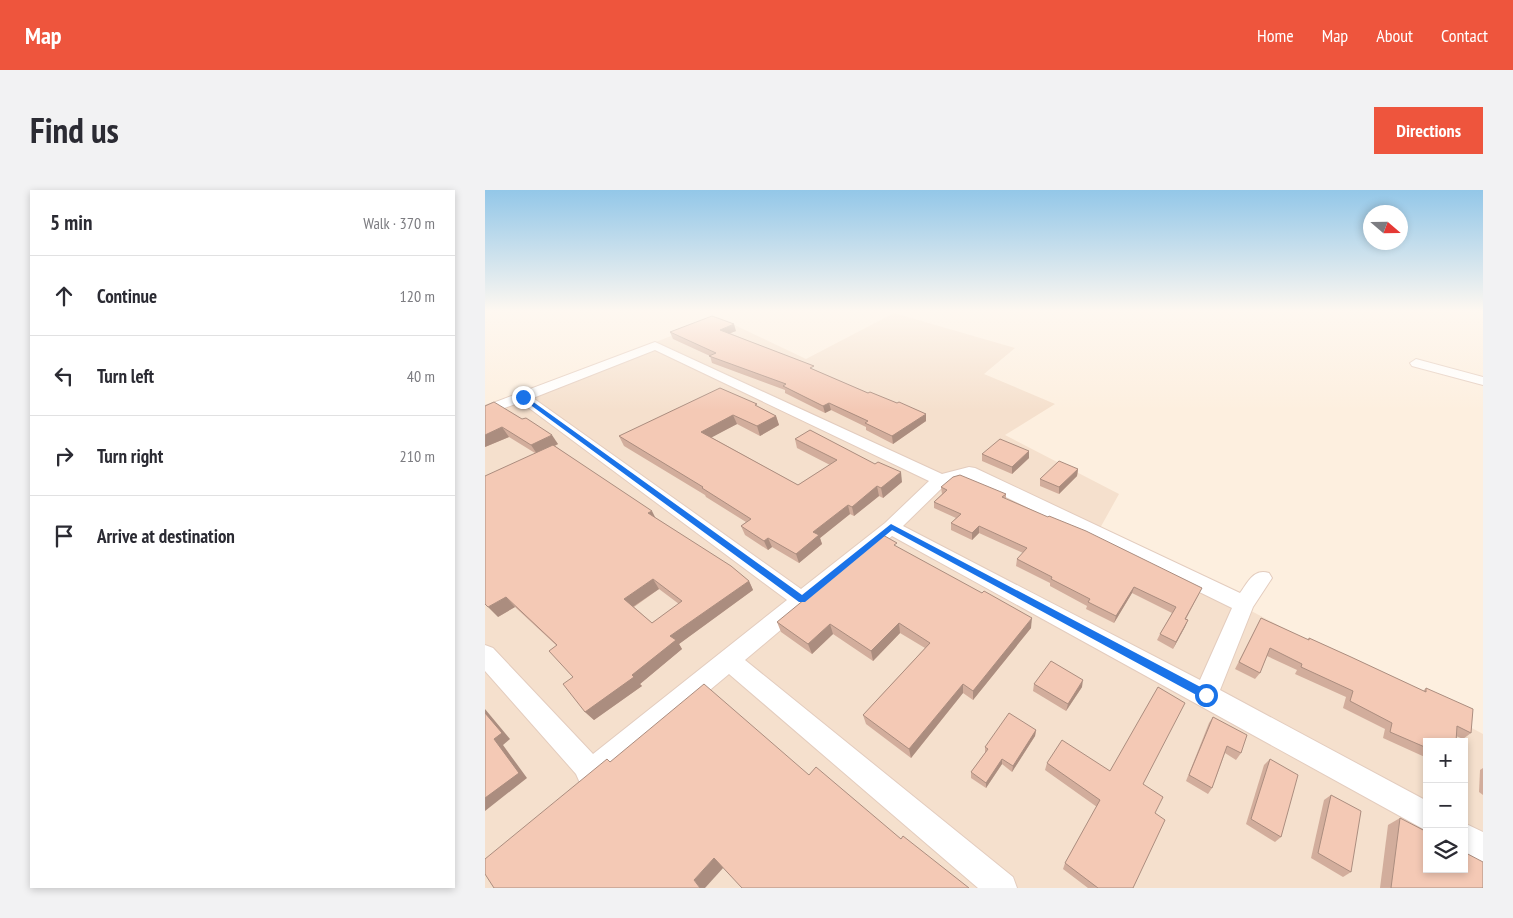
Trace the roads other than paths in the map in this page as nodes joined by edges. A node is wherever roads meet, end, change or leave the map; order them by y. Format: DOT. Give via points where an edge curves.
graph roads {
  1 [pos="1416,362"];
  2 [pos="1483,381"];
  3 [pos="523,397"];
  4 [pos="485,411"];
  5 [pos="940,480"];
  6 [pos="891,527"];
  7 [pos="1262,578"];
  8 [pos="802,600"];
  9 [pos="1244,604"];
  10 [pos="485,655"];
  11 [pos="729,660"];
  12 [pos="1206,695"];
  13 [pos="1423,815"];
  14 [pos="1468,839"];
  15 [pos="1483,848"];
  16 [pos="1002,888"];
  1 -- 2 [label="street"];
  3 -- 4 [label="street"];
  3 -- 5 [label="street" via="655,346"];
  3 -- 8 [label="street"];
  5 -- 6 [label="street"];
  5 -- 9 [label="street" via="969,472"];
  6 -- 8 [label="street"];
  6 -- 12 [label="street"];
  7 -- 9 [label="street"];
  8 -- 11 [label="street"];
  9 -- 12 [label="street"];
  10 -- 11 [label="street" via="584,779"];
  11 -- 16 [label="street"];
  12 -- 13 [label="street"];
  14 -- 15 [label="street"];
}
